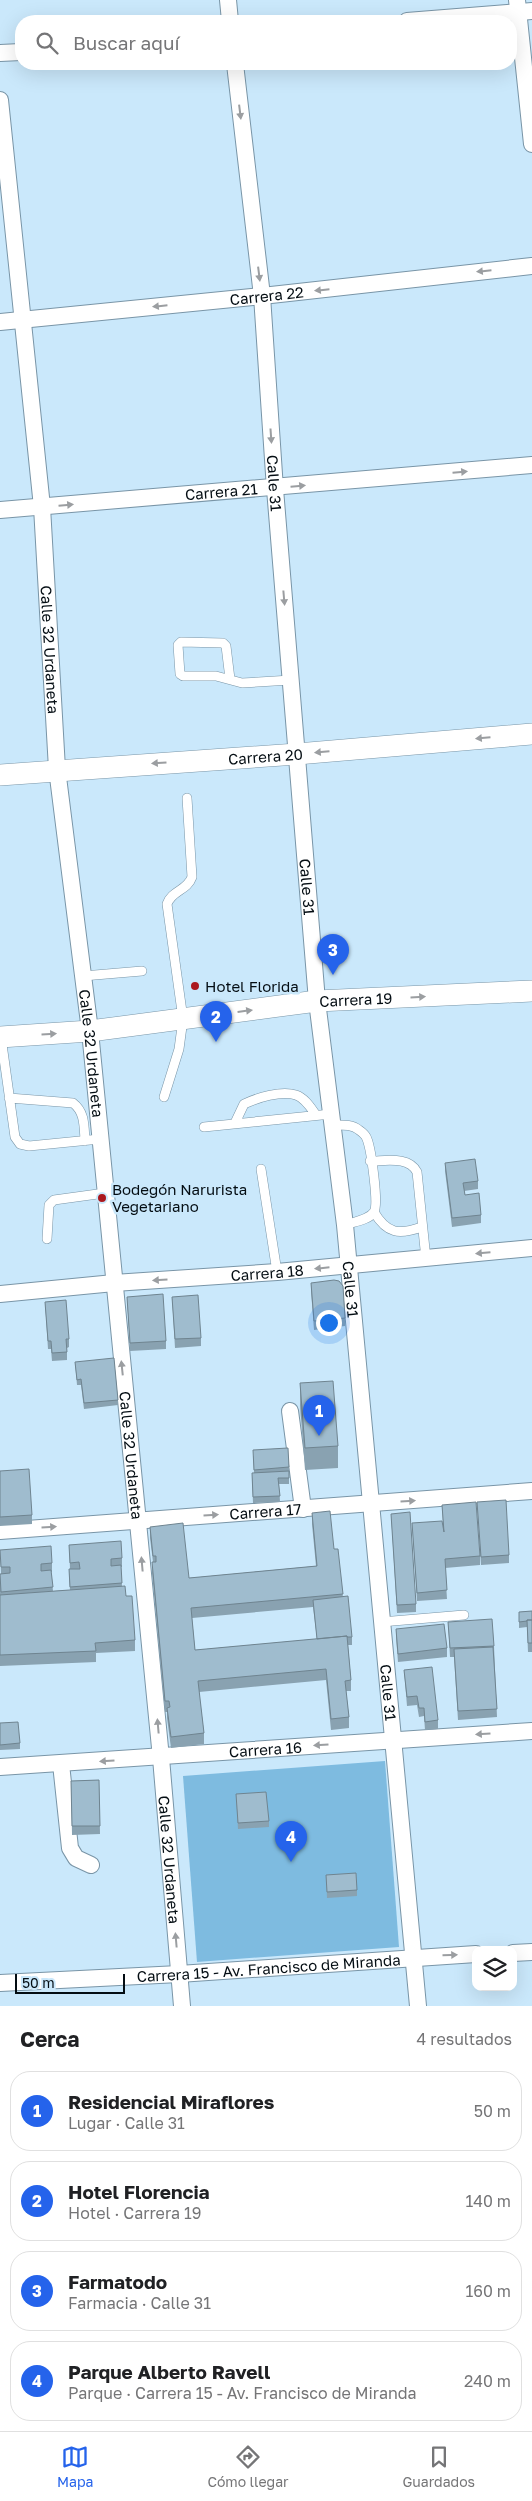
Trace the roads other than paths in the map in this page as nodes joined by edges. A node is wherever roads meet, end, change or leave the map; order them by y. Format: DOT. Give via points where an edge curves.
graph roads {
  1 [pos="228,0"];
  2 [pos="523,7"];
  3 [pos="229,15"];
  4 [pos="457,15"];
  5 [pos="15,53"];
  6 [pos="0,54"];
  7 [pos="236,70"];
  8 [pos="0,100"];
  9 [pos="532,144"];
  10 [pos="532,266"];
  11 [pos="262,296"];
  12 [pos="24,320"];
  13 [pos="0,322"];
  14 [pos="532,465"];
  15 [pos="274,488"];
  16 [pos="42,507"];
  17 [pos="0,510"];
  18 [pos="230,679"];
  19 [pos="291,680"];
  20 [pos="532,734"];
  21 [pos="297,754"];
  22 [pos="57,769"];
  23 [pos="0,775"];
  24 [pos="187,798"];
  25 [pos="142,971"];
  26 [pos="83,976"];
  27 [pos="532,991"];
  28 [pos="317,1001"];
  29 [pos="183,1019"];
  30 [pos="90,1031"];
  31 [pos="0,1037"];
  32 [pos="164,1097"];
  33 [pos="10,1098"];
  34 [pos="327,1118"];
  35 [pos="235,1123"];
  36 [pos="204,1127"];
  37 [pos="92,1140"];
  38 [pos="370,1161"];
  39 [pos="261,1169"];
  40 [pos="105,1193"];
  41 [pos="374,1212"];
  42 [pos="345,1225"];
  43 [pos="422,1227"];
  44 [pos="47,1239"];
  45 [pos="532,1248"];
  46 [pos="426,1259"];
  47 [pos="348,1265"];
  48 [pos="277,1272"];
  49 [pos="114,1282"];
  50 [pos="0,1294"];
  51 [pos="290,1411"];
  52 [pos="532,1491"];
  53 [pos="372,1503"];
  54 [pos="303,1509"];
  55 [pos="138,1520"];
  56 [pos="0,1531"];
  57 [pos="464,1615"];
  58 [pos="381,1622"];
  59 [pos="532,1731"];
  60 [pos="392,1740"];
  61 [pos="161,1758"];
  62 [pos="61,1764"];
  63 [pos="0,1768"];
  64 [pos="91,1865"];
  65 [pos="532,1952"];
  66 [pos="517,1953"];
  67 [pos="472,1954"];
  68 [pos="413,1957"];
  69 [pos="179,1974"];
  70 [pos="0,1982"];
  71 [pos="182,2006"];
  72 [pos="418,2006"];
  1 -- 3 [label="street"];
  2 -- 4 [label="street"];
  2 -- 9 [label="street"];
  5 -- 6 [label="street"];
  7 -- 11 [label="street, Calle 31, one-way"];
  8 -- 12 [label="street, Calle 32 Urdaneta"];
  10 -- 11 [label="street, Carrera 22, one-way"];
  11 -- 12 [label="street, Carrera 22, one-way"];
  11 -- 15 [label="street, Calle 31, one-way"];
  12 -- 13 [label="street, Carrera 22"];
  12 -- 16 [label="street, Calle 32 Urdaneta"];
  15 -- 14 [label="street, Carrera 21, one-way"];
  16 -- 15 [label="street, Carrera 21, one-way"];
  15 -- 19 [label="street, Calle 31, one-way"];
  16 -- 17 [label="street, Carrera 21"];
  16 -- 22 [label="street, Calle 32 Urdaneta"];
  18 -- 18 [label="lane" via="183,676 180,674 178,645 181,642 223,643"];
  18 -- 19 [label="lane" via="242,683"];
  19 -- 21 [label="street, Calle 31"];
  20 -- 21 [label="street, Carrera 20, one-way"];
  21 -- 22 [label="street, Carrera 20, one-way"];
  21 -- 28 [label="street, Calle 31"];
  22 -- 23 [label="street, Carrera 20"];
  22 -- 26 [label="street, Calle 32 Urdaneta"];
  24 -- 29 [label="lane" via="192,877 187,886 172,894 167,904"];
  25 -- 26 [label="lane"];
  26 -- 30 [label="street, Calle 32 Urdaneta"];
  28 -- 27 [label="street, Carrera 19, one-way"];
  29 -- 28 [label="street, Carrera 19, one-way"];
  28 -- 34 [label="street, Calle 31"];
  29 -- 30 [label="street, Carrera 19"];
  29 -- 32 [label="lane" via="179,1049"];
  31 -- 30 [label="street, Carrera 19, one-way"];
  30 -- 37 [label="street, Calle 32 Urdaneta"];
  31 -- 33 [label="lane"];
  33 -- 37 [label="lane" via="73,1103 79,1108"];
  33 -- 37 [label="lane" via="15,1137 20,1144"];
  34 -- 35 [label="lane"];
  34 -- 35 [label="lane" via="296,1095 278,1094 244,1104"];
  34 -- 38 [label="lane" via="358,1128 367,1138"];
  34 -- 42 [label="street, Calle 31"];
  35 -- 36 [label="lane"];
  37 -- 40 [label="street, Calle 32 Urdaneta"];
  38 -- 41 [label="lane" via="376,1202"];
  38 -- 43 [label="lane" via="408,1162 414,1167"];
  39 -- 48 [label="lane"];
  40 -- 44 [label="lane" via="54,1200 49,1205"];
  40 -- 49 [label="street, Calle 32 Urdaneta"];
  41 -- 42 [label="lane" via="369,1217"];
  41 -- 43 [label="lane" via="380,1222 396,1232"];
  42 -- 47 [label="street, Calle 31"];
  43 -- 46 [label="lane"];
  45 -- 46 [label="street, Carrera 18, one-way"];
  46 -- 47 [label="street, Carrera 18"];
  47 -- 48 [label="street, Carrera 18, one-way"];
  47 -- 53 [label="street, Calle 31"];
  48 -- 49 [label="street, Carrera 18, one-way"];
  49 -- 50 [label="street, Carrera 18"];
  55 -- 49 [label="street, Calle 32 Urdaneta, one-way"];
  51 -- 54 [label="street"];
  53 -- 52 [label="street, Carrera 17, one-way"];
  53 -- 54 [label="street, Carrera 17"];
  53 -- 58 [label="street, Calle 31"];
  55 -- 54 [label="street, Carrera 17, one-way"];
  56 -- 55 [label="street, Carrera 17, one-way"];
  61 -- 55 [label="street, Calle 32 Urdaneta, one-way"];
  57 -- 58 [label="lane"];
  58 -- 60 [label="street, Calle 31"];
  59 -- 60 [label="street, Carrera 16, one-way"];
  60 -- 61 [label="street, Carrera 16, one-way"];
  60 -- 68 [label="street, Calle 31"];
  61 -- 62 [label="street, Carrera 16, one-way"];
  69 -- 61 [label="street, Calle 32 Urdaneta, one-way"];
  62 -- 63 [label="street, Carrera 16"];
  62 -- 64 [label="street" via="70,1848 76,1858"];
  65 -- 66 [label="street"];
  68 -- 67 [label="street, Carrera 15 - Av. Francisco de Miranda, one-way"];
  68 -- 69 [label="street, Carrera 15 - Av. Francisco de Miranda"];
  68 -- 72 [label="street, Calle 31"];
  69 -- 70 [label="street, Carrera 15 - Av. Francisco de Miranda"];
  69 -- 71 [label="street, Calle 32 Urdaneta"];
}
